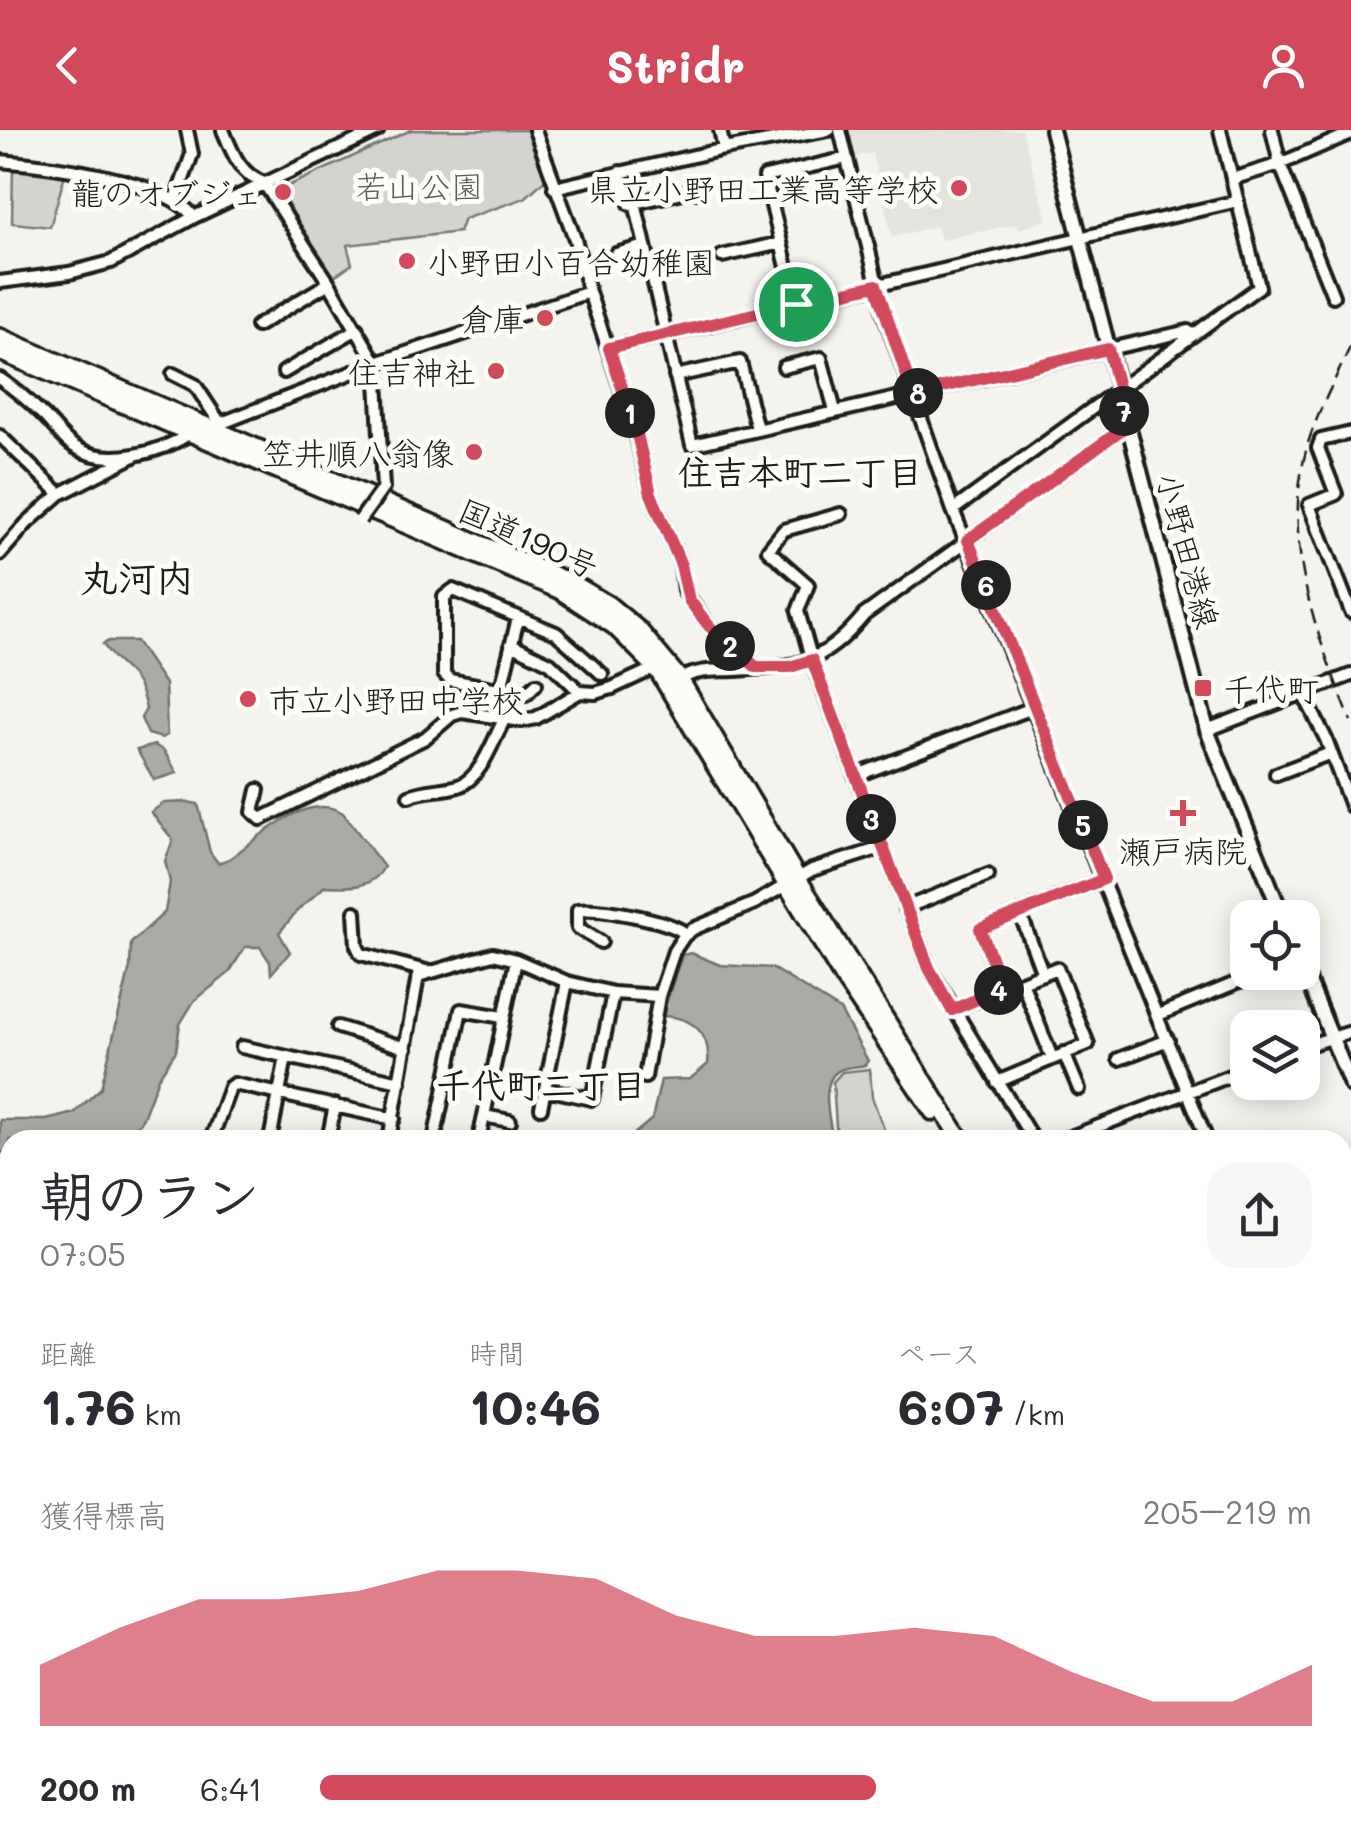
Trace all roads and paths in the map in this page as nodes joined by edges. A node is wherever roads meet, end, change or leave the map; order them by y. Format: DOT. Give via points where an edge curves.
graph roads {
  1 [pos="188,130"];
  2 [pos="223,130"];
  3 [pos="378,130"];
  4 [pos="535,130"];
  5 [pos="720,130"];
  6 [pos="829,130"];
  7 [pos="840,130"];
  8 [pos="1052,130"];
  9 [pos="1220,130"];
  10 [pos="1272,130"];
  11 [pos="1351,133"];
  12 [pos="724,149"];
  13 [pos="846,158"];
  14 [pos="0,161"];
  15 [pos="1280,164"];
  16 [pos="620,172"];
  17 [pos="1232,179"];
  18 [pos="264,183"];
  19 [pos="554,188"];
  20 [pos="697,192"];
  21 [pos="176,199"];
  22 [pos="1238,201"];
  23 [pos="635,203"];
  24 [pos="194,217"];
  25 [pos="1080,238"];
  26 [pos="781,244"];
  27 [pos="645,246"];
  28 [pos="616,254"];
  29 [pos="722,256"];
  30 [pos="0,282"];
  31 [pos="329,282"];
  32 [pos="876,285"];
  33 [pos="589,292"];
  34 [pos="1333,296"];
  35 [pos="796,304"];
  36 [pos="257,326"];
  37 [pos="357,330"];
  38 [pos="665,333"];
  39 [pos="1192,335"];
  40 [pos="0,337"];
  41 [pos="609,348"];
  42 [pos="1108,349"];
  43 [pos="0,352"];
  44 [pos="376,363"];
  45 [pos="784,366"];
  46 [pos="284,372"];
  47 [pos="173,374"];
  48 [pos="675,376"];
  49 [pos="0,378"];
  50 [pos="1118,390"];
  51 [pos="913,394"];
  52 [pos="835,412"];
  53 [pos="1128,425"];
  54 [pos="214,426"];
  55 [pos="757,430"];
  56 [pos="191,433"];
  57 [pos="1351,434"];
  58 [pos="0,436"];
  59 [pos="135,455"];
  60 [pos="60,494"];
  61 [pos="953,510"];
  62 [pos="841,514"];
  63 [pos="360,520"];
  64 [pos="968,540"];
  65 [pos="0,554"];
  66 [pos="1351,612"];
  67 [pos="518,618"];
  68 [pos="510,644"];
  69 [pos="812,660"];
  70 [pos="662,665"];
  71 [pos="756,667"];
  72 [pos="602,674"];
  73 [pos="1351,674"];
  74 [pos="680,679"];
  75 [pos="536,684"];
  76 [pos="500,688"];
  77 [pos="580,692"];
  78 [pos="1304,693"];
  79 [pos="1035,707"];
  80 [pos="504,720"];
  81 [pos="1208,730"];
  82 [pos="1331,753"];
  83 [pos="1276,774"];
  84 [pos="855,776"];
  85 [pos="258,790"];
  86 [pos="409,796"];
  87 [pos="1351,806"];
  88 [pos="881,848"];
  89 [pos="988,875"];
  90 [pos="1104,879"];
  91 [pos="791,881"];
  92 [pos="1276,900"];
  93 [pos="906,908"];
  94 [pos="355,912"];
  95 [pos="1020,913"];
  96 [pos="686,934"];
  97 [pos="600,942"];
  98 [pos="516,960"];
  99 [pos="427,972"];
  100 [pos="1043,974"];
  101 [pos="567,982"];
  102 [pos="1022,982"];
  103 [pos="1230,985"];
  104 [pos="1003,988"];
  105 [pos="1312,990"];
  106 [pos="612,992"];
  107 [pos="660,996"];
  108 [pos="952,1010"];
  109 [pos="1158,1015"];
  110 [pos="503,1017"];
  111 [pos="338,1026"];
  112 [pos="1351,1032"];
  113 [pos="1168,1040"];
  114 [pos="1320,1040"];
  115 [pos="1333,1040"];
  116 [pos="242,1048"];
  117 [pos="406,1048"];
  118 [pos="1064,1053"];
  119 [pos="286,1057"];
  120 [pos="1052,1058"];
  121 [pos="1119,1059"];
  122 [pos="1230,1076"];
  123 [pos="645,1078"];
  124 [pos="400,1082"];
  125 [pos="996,1082"];
  126 [pos="1351,1085"];
  127 [pos="546,1089"];
  128 [pos="1079,1089"];
  129 [pos="1188,1093"];
  130 [pos="279,1094"];
  131 [pos="335,1105"];
  132 [pos="542,1108"];
  133 [pos="484,1116"];
  134 [pos="394,1119"];
  135 [pos="510,1121"];
  136 [pos="214,1130"];
  137 [pos="272,1130"];
  138 [pos="330,1130"];
  139 [pos="391,1130"];
  140 [pos="436,1130"];
  141 [pos="481,1130"];
  142 [pos="945,1130"];
  143 [pos="955,1130"];
  144 [pos="1027,1130"];
  145 [pos="1090,1130"];
  146 [pos="1203,1130"];
  1 -- 21 [label="street" via="192,154"];
  2 -- 18 [label="street" via="243,169"];
  3 -- 18 [label="street"];
  4 -- 19 [label="street"];
  5 -- 12 [label="street"];
  6 -- 12 [label="street"];
  7 -- 13 [label="street"];
  8 -- 25 [label="main road, 小野田港線"];
  9 -- 17 [label="street"];
  10 -- 15 [label="street"];
  11 -- 15 [label="street"];
  12 -- 16 [label="street"];
  13 -- 26 [label="street" via="765,177"];
  13 -- 32 [label="street"];
  14 -- 21 [label="street" via="74,170"];
  15 -- 17 [label="street"];
  15 -- 34 [label="street"];
  16 -- 19 [label="street"];
  16 -- 23 [label="street"];
  17 -- 22 [label="street"];
  18 -- 24 [label="street"];
  18 -- 31 [label="street"];
  19 -- 33 [label="street"];
  20 -- 23 [label="street"];
  21 -- 24 [label="street"];
  22 -- 25 [label="street"];
  22 -- 39 [label="street" via="1259,287"];
  23 -- 27 [label="street"];
  24 -- 30 [label="street" via="111,262"];
  25 -- 32 [label="street"];
  25 -- 42 [label="main road, 小野田港線"];
  26 -- 29 [label="street"];
  26 -- 35 [label="street"];
  27 -- 28 [label="street"];
  27 -- 38 [label="street"];
  31 -- 36 [label="street"];
  31 -- 37 [label="street"];
  32 -- 35 [label="street"];
  32 -- 51 [label="street"];
  33 -- 41 [label="street"];
  33 -- 44 [label="street"];
  35 -- 38 [label="street"];
  37 -- 44 [label="street"];
  37 -- 46 [label="street"];
  38 -- 41 [label="street"];
  38 -- 48 [label="street"];
  39 -- 42 [label="street" via="1188,330"];
  39 -- 50 [label="street"];
  40 -- 54 [label="highway, 国道190号"];
  41 -- 71 [label="street" via="689,600"];
  42 -- 50 [label="main road, 小野田港線"];
  42 -- 51 [label="street"];
  43 -- 56 [label="highway, 国道190号"];
  44 -- 54 [label="street"];
  44 -- 63 [label="street, bridge" via="383,488"];
  45 -- 52 [label="street" via="821,358"];
  47 -- 54 [label="street" via="195,386"];
  48 -- 55 [label="street" via="740,362"];
  48 -- 55 [label="street" via="692,445"];
  49 -- 59 [label="street" via="78,450"];
  50 -- 53 [label="main road, 小野田港線"];
  50 -- 61 [label="street"];
  51 -- 52 [label="street"];
  51 -- 61 [label="street"];
  52 -- 55 [label="street"];
  53 -- 64 [label="street"];
  53 -- 81 [label="main road, 小野田港線"];
  54 -- 56 [label="street"];
  54 -- 70 [label="highway, 国道190号" via="574,584 624,617"];
  56 -- 59 [label="street"];
  56 -- 70 [label="highway, 国道190号" via="559,590"];
  57 -- 66 [label="street" via="1321,440 1318,448 1336,494 1309,505"];
  58 -- 60 [label="street"];
  59 -- 60 [label="street"];
  60 -- 65 [label="street"];
  61 -- 64 [label="street"];
  62 -- 69 [label="street" via="784,530 768,550 808,585 798,611"];
  64 -- 69 [label="street"];
  64 -- 79 [label="street"];
  67 -- 68 [label="street"];
  67 -- 72 [label="street" via="556,634"];
  67 -- 76 [label="street" via="453,590 444,597 444,674"];
  68 -- 76 [label="street"];
  68 -- 77 [label="street" via="550,663"];
  69 -- 71 [label="street"];
  69 -- 84 [label="street"];
  70 -- 74 [label="highway, 国道190号"];
  70 -- 77 [label="street" via="612,688"];
  70 -- 91 [label="highway, 国道190号"];
  71 -- 74 [label="street"];
  73 -- 78 [label="street"];
  74 -- 91 [label="highway, 国道190号"];
  75 -- 76 [label="street" via="526,694"];
  77 -- 80 [label="street" via="536,718"];
  78 -- 81 [label="street"];
  78 -- 82 [label="street"];
  79 -- 84 [label="street"];
  79 -- 90 [label="street"];
  80 -- 85 [label="street" via="452,716 426,738 260,819 254,812"];
  80 -- 86 [label="street" via="472,779"];
  81 -- 92 [label="main road, 小野田港線"];
  82 -- 83 [label="street"];
  82 -- 87 [label="street"];
  84 -- 88 [label="street"];
  88 -- 91 [label="street"];
  88 -- 93 [label="street"];
  89 -- 93 [label="street"];
  90 -- 95 [label="street"];
  90 -- 109 [label="street"];
  91 -- 96 [label="street"];
  91 -- 142 [label="highway, 国道190号"];
  91 -- 143 [label="highway, 国道190号"];
  93 -- 108 [label="street"];
  94 -- 99 [label="street" via="362,954"];
  95 -- 100 [label="street"];
  95 -- 104 [label="street" via="980,929"];
  96 -- 97 [label="street" via="674,926 578,910 578,928"];
  96 -- 107 [label="street"];
  98 -- 99 [label="street" via="494,954"];
  98 -- 101 [label="street"];
  98 -- 110 [label="street"];
  99 -- 117 [label="street" via="418,976"];
  100 -- 102 [label="street"];
  100 -- 118 [label="street" via="1058,968 1088,1044"];
  101 -- 106 [label="street"];
  101 -- 127 [label="street"];
  102 -- 104 [label="street"];
  102 -- 120 [label="street"];
  103 -- 109 [label="street"];
  104 -- 108 [label="street"];
  105 -- 115 [label="main road"];
  106 -- 107 [label="street"];
  106 -- 127 [label="street" via="592,1099"];
  107 -- 123 [label="street"];
  108 -- 125 [label="street"];
  109 -- 113 [label="street"];
  110 -- 133 [label="street"];
  110 -- 140 [label="street" via="461,1010"];
  111 -- 117 [label="street"];
  112 -- 115 [label="street"];
  113 -- 121 [label="street"];
  113 -- 129 [label="street"];
  114 -- 115 [label="street"];
  115 -- 126 [label="main road"];
  116 -- 119 [label="street"];
  117 -- 124 [label="street"];
  118 -- 120 [label="street"];
  118 -- 128 [label="street"];
  119 -- 124 [label="street"];
  119 -- 130 [label="street"];
  120 -- 125 [label="street"];
  122 -- 129 [label="street"];
  124 -- 134 [label="street"];
  125 -- 144 [label="street"];
  127 -- 132 [label="street"];
  129 -- 145 [label="street"];
  129 -- 146 [label="street"];
  130 -- 131 [label="street"];
  130 -- 136 [label="street" via="234,1084"];
  130 -- 137 [label="street"];
  131 -- 134 [label="street"];
  131 -- 138 [label="street"];
  133 -- 135 [label="street"];
  133 -- 141 [label="street"];
  134 -- 139 [label="street"];
}
